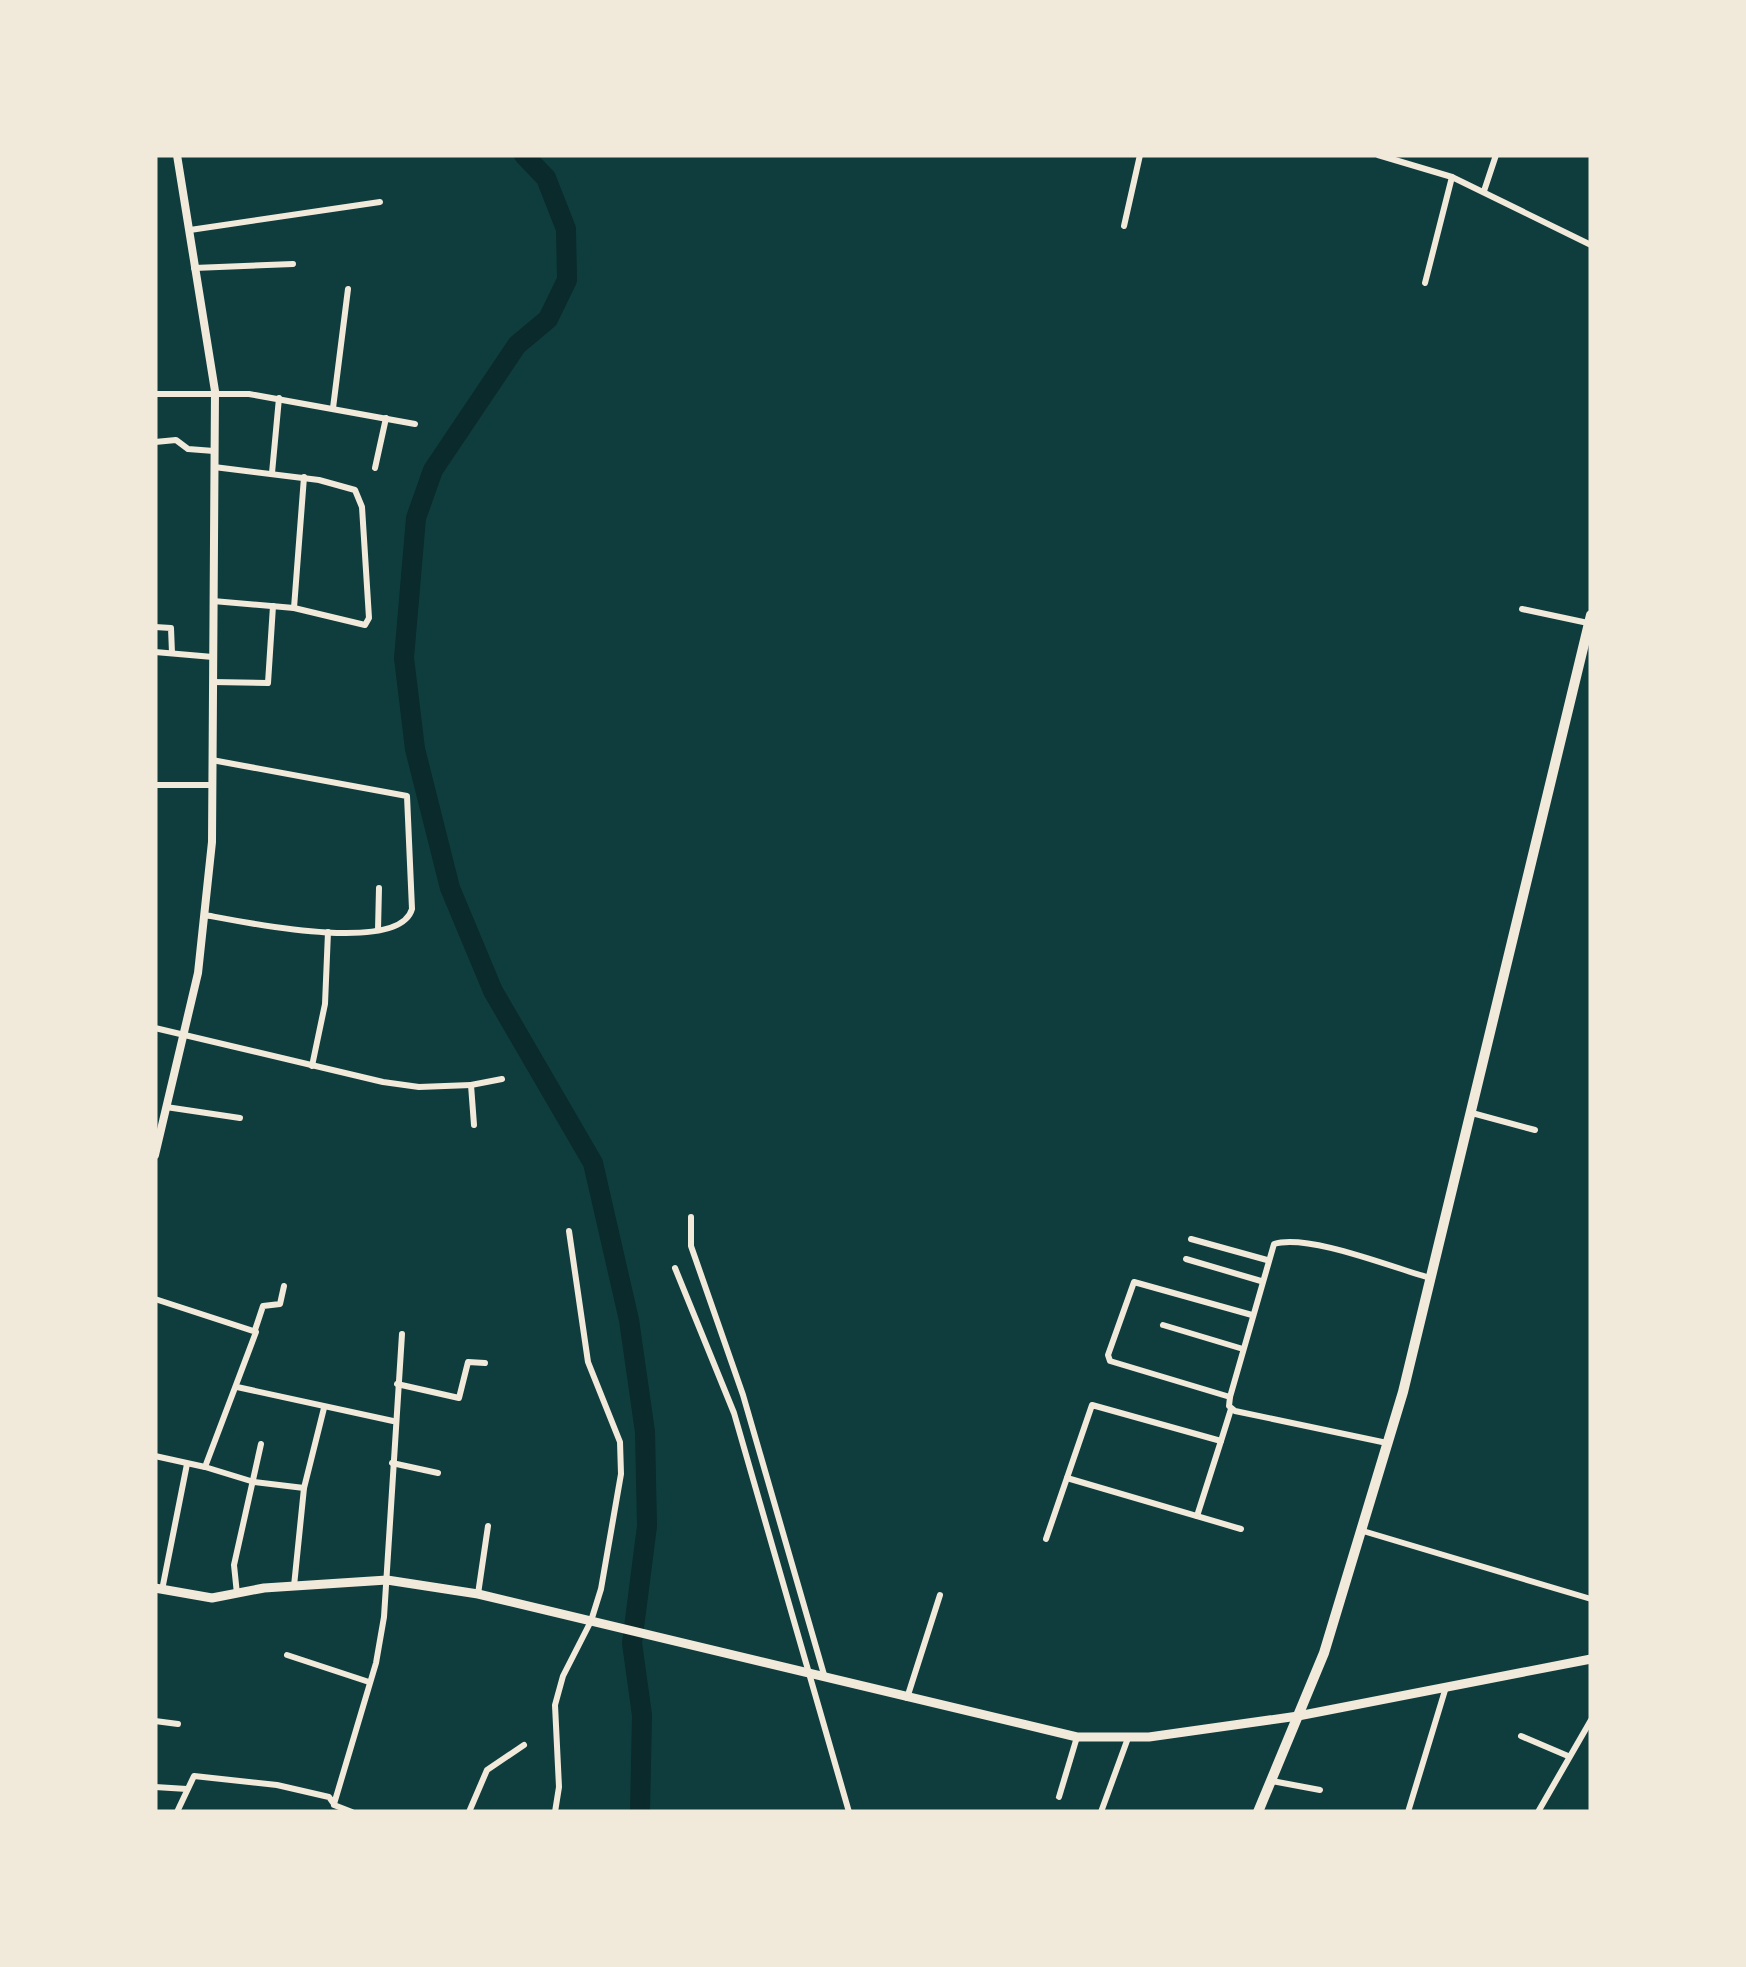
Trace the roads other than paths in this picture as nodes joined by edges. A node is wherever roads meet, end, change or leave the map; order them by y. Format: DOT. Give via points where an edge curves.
graph roads {
  1 [pos="177,155"];
  2 [pos="1140,155"];
  3 [pos="1378,155"];
  4 [pos="1496,155"];
  5 [pos="1452,176"];
  6 [pos="1484,191"];
  7 [pos="380,202"];
  8 [pos="1124,226"];
  9 [pos="190,230"];
  10 [pos="1591,245"];
  11 [pos="293,264"];
  12 [pos="194,268"];
  13 [pos="1424,283"];
  14 [pos="348,289"];
  15 [pos="215,391"];
  16 [pos="155,394"];
  17 [pos="279,398"];
  18 [pos="333,408"];
  19 [pos="386,418"];
  20 [pos="415,424"];
  21 [pos="155,442"];
  22 [pos="214,451"];
  23 [pos="214,467"];
  24 [pos="375,468"];
  25 [pos="272,473"];
  26 [pos="304,478"];
  27 [pos="212,600"];
  28 [pos="273,606"];
  29 [pos="294,608"];
  30 [pos="1522,609"];
  31 [pos="1590,619"];
  32 [pos="155,627"];
  33 [pos="155,652"];
  34 [pos="172,653"];
  35 [pos="213,657"];
  36 [pos="213,682"];
  37 [pos="212,760"];
  38 [pos="155,785"];
  39 [pos="212,785"];
  40 [pos="379,888"];
  41 [pos="205,915"];
  42 [pos="378,930"];
  43 [pos="328,932"];
  44 [pos="155,1028"];
  45 [pos="185,1036"];
  46 [pos="312,1066"];
  47 [pos="502,1079"];
  48 [pos="471,1084"];
  49 [pos="166,1107"];
  50 [pos="1472,1113"];
  51 [pos="240,1118"];
  52 [pos="474,1125"];
  53 [pos="1535,1130"];
  54 [pos="155,1156"];
  55 [pos="692,1217"];
  56 [pos="568,1231"];
  57 [pos="1191,1238"];
  58 [pos="1186,1259"];
  59 [pos="1268,1260"];
  60 [pos="675,1268"];
  61 [pos="1433,1279"];
  62 [pos="1262,1281"];
  63 [pos="284,1286"];
  64 [pos="157,1299"];
  65 [pos="155,1312"];
  66 [pos="1252,1315"];
  67 [pos="1164,1325"];
  68 [pos="255,1330"];
  69 [pos="402,1334"];
  70 [pos="1243,1349"];
  71 [pos="485,1363"];
  72 [pos="398,1384"];
  73 [pos="238,1387"];
  74 [pos="1230,1397"];
  75 [pos="324,1408"];
  76 [pos="1230,1410"];
  77 [pos="393,1422"];
  78 [pos="1221,1441"];
  79 [pos="261,1444"];
  80 [pos="1388,1444"];
  81 [pos="155,1456"];
  82 [pos="186,1463"];
  83 [pos="392,1464"];
  84 [pos="205,1467"];
  85 [pos="438,1472"];
  86 [pos="1066,1478"];
  87 [pos="254,1482"];
  88 [pos="304,1488"];
  89 [pos="1197,1516"];
  90 [pos="488,1526"];
  91 [pos="1241,1529"];
  92 [pos="1362,1531"];
  93 [pos="1046,1539"];
  94 [pos="387,1580"];
  95 [pos="294,1586"];
  96 [pos="159,1589"];
  97 [pos="238,1594"];
  98 [pos="478,1594"];
  99 [pos="940,1595"];
  100 [pos="1591,1598"];
  101 [pos="588,1620"];
  102 [pos="287,1655"];
  103 [pos="1591,1659"];
  104 [pos="817,1678"];
  105 [pos="369,1682"];
  106 [pos="1446,1687"];
  107 [pos="907,1699"];
  108 [pos="1298,1716"];
  109 [pos="155,1720"];
  110 [pos="1591,1720"];
  111 [pos="178,1724"];
  112 [pos="1128,1736"];
  113 [pos="1521,1736"];
  114 [pos="1078,1737"];
  115 [pos="524,1745"];
  116 [pos="1568,1756"];
  117 [pos="1272,1781"];
  118 [pos="155,1787"];
  119 [pos="187,1789"];
  120 [pos="1320,1790"];
  121 [pos="1059,1797"];
  122 [pos="334,1804"];
  123 [pos="177,1812"];
  124 [pos="352,1812"];
  125 [pos="469,1812"];
  126 [pos="555,1812"];
  127 [pos="849,1812"];
  128 [pos="1101,1812"];
  129 [pos="1258,1812"];
  130 [pos="1408,1812"];
  131 [pos="1538,1812"];
  1 -- 9 [label="street"];
  2 -- 8 [label="street"];
  3 -- 5 [label="street"];
  4 -- 6 [label="street"];
  5 -- 6 [label="street"];
  5 -- 13 [label="street"];
  6 -- 10 [label="street"];
  7 -- 9 [label="street"];
  9 -- 12 [label="street"];
  11 -- 12 [label="street"];
  12 -- 15 [label="street"];
  14 -- 18 [label="street"];
  15 -- 16 [label="street"];
  15 -- 17 [label="street"];
  15 -- 22 [label="street"];
  17 -- 18 [label="street"];
  17 -- 25 [label="street"];
  18 -- 19 [label="street"];
  19 -- 20 [label="street"];
  19 -- 24 [label="street"];
  21 -- 22 [label="street" via="176,440 188,449"];
  22 -- 23 [label="street"];
  23 -- 25 [label="street"];
  23 -- 27 [label="street"];
  25 -- 26 [label="street"];
  26 -- 29 [label="street"];
  26 -- 29 [label="street" via="359,494 370,618 365,625"];
  27 -- 28 [label="street"];
  27 -- 35 [label="street"];
  28 -- 29 [label="street"];
  28 -- 36 [label="street" via="268,683"];
  30 -- 31 [label="street"];
  31 -- 50 [label="main road"];
  32 -- 34 [label="street" via="171,628"];
  33 -- 34 [label="street"];
  34 -- 35 [label="street"];
  35 -- 36 [label="street"];
  36 -- 37 [label="street"];
  37 -- 39 [label="street"];
  37 -- 42 [label="street" via="407,796 412,909 403,926"];
  38 -- 39 [label="street"];
  39 -- 41 [label="street"];
  40 -- 42 [label="street"];
  41 -- 43 [label="street"];
  41 -- 45 [label="street"];
  42 -- 43 [label="street"];
  43 -- 46 [label="street" via="325,1004"];
  44 -- 45 [label="street"];
  45 -- 46 [label="street"];
  45 -- 49 [label="street"];
  46 -- 48 [label="street" via="419,1087"];
  47 -- 48 [label="street"];
  48 -- 52 [label="street"];
  49 -- 51 [label="street"];
  49 -- 54 [label="street"];
  50 -- 53 [label="street"];
  50 -- 61 [label="main road"];
  55 -- 104 [label="street" via="691,1246 743,1394"];
  56 -- 101 [label="street" via="588,1362 622,1456 610,1547"];
  57 -- 59 [label="street"];
  58 -- 62 [label="street"];
  59 -- 61 [label="street" via="1274,1244 1291,1242"];
  59 -- 62 [label="street"];
  60 -- 104 [label="street" via="734,1413"];
  61 -- 80 [label="main road"];
  62 -- 66 [label="street"];
  63 -- 68 [label="street" via="280,1304 264,1306"];
  64 -- 65 [label="street"];
  64 -- 68 [label="street"];
  66 -- 70 [label="street"];
  66 -- 74 [label="street" via="1134,1282 1108,1355 1110,1361"];
  67 -- 70 [label="street"];
  68 -- 73 [label="street"];
  69 -- 72 [label="street"];
  70 -- 74 [label="street"];
  71 -- 72 [label="street" via="468,1362 459,1398"];
  72 -- 77 [label="street"];
  73 -- 75 [label="street"];
  73 -- 84 [label="street"];
  74 -- 76 [label="street"];
  75 -- 77 [label="street"];
  75 -- 88 [label="street"];
  76 -- 78 [label="street"];
  76 -- 80 [label="street"];
  77 -- 83 [label="street"];
  78 -- 86 [label="street" via="1094,1405"];
  78 -- 89 [label="street"];
  79 -- 87 [label="street"];
  80 -- 92 [label="main road"];
  81 -- 82 [label="street"];
  82 -- 84 [label="street"];
  82 -- 96 [label="street"];
  83 -- 85 [label="street"];
  83 -- 94 [label="street"];
  84 -- 87 [label="street"];
  86 -- 89 [label="street"];
  86 -- 93 [label="street"];
  87 -- 88 [label="street"];
  87 -- 97 [label="street" via="234,1566"];
  88 -- 95 [label="street"];
  89 -- 91 [label="street"];
  90 -- 98 [label="street"];
  92 -- 100 [label="street"];
  92 -- 108 [label="main road"];
  94 -- 95 [label="main road"];
  94 -- 98 [label="main road"];
  94 -- 105 [label="street"];
  95 -- 97 [label="main road"];
  96 -- 97 [label="main road" via="203,1598"];
  98 -- 101 [label="main road"];
  99 -- 107 [label="street"];
  101 -- 104 [label="main road"];
  101 -- 126 [label="street" via="555,1706"];
  102 -- 105 [label="street"];
  103 -- 106 [label="main road"];
  104 -- 107 [label="main road"];
  104 -- 127 [label="street"];
  105 -- 122 [label="street"];
  106 -- 108 [label="main road"];
  106 -- 130 [label="street"];
  107 -- 114 [label="main road"];
  108 -- 112 [label="main road"];
  108 -- 117 [label="main road"];
  109 -- 111 [label="street"];
  110 -- 116 [label="street"];
  112 -- 114 [label="main road"];
  112 -- 128 [label="street"];
  113 -- 116 [label="street"];
  114 -- 121 [label="street"];
  115 -- 125 [label="street" via="487,1770"];
  116 -- 131 [label="street"];
  117 -- 120 [label="street"];
  117 -- 129 [label="main road"];
  118 -- 119 [label="street"];
  119 -- 122 [label="street" via="194,1776 260,1782 319,1794"];
  119 -- 123 [label="street"];
  122 -- 124 [label="street"];
}
